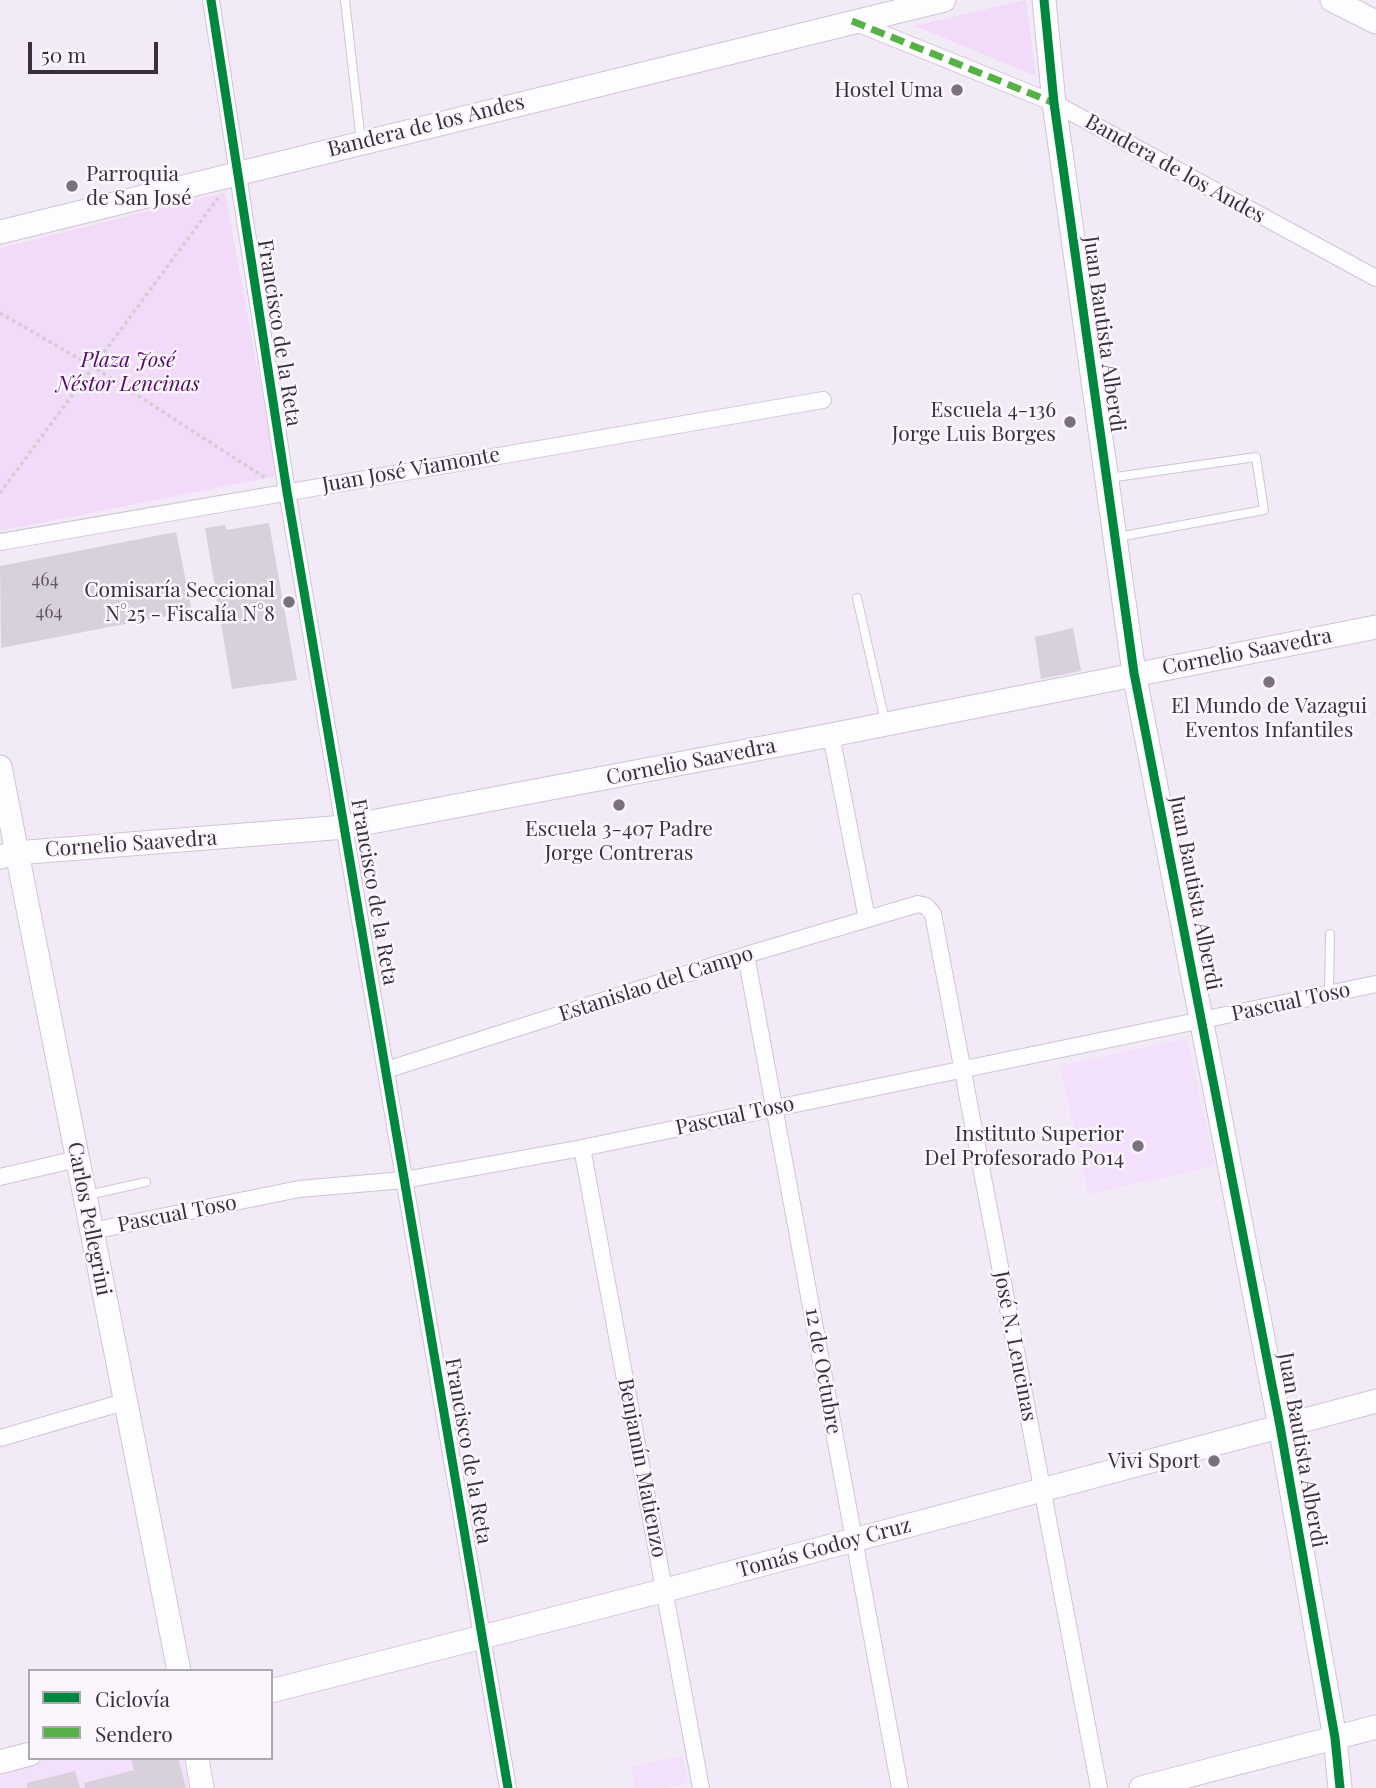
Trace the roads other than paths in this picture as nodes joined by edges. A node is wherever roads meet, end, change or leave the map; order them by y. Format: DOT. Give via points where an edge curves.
graph roads {
  1 [pos="211,0"];
  2 [pos="345,0"];
  3 [pos="944,0"];
  4 [pos="1044,0"];
  5 [pos="1332,0"];
  6 [pos="852,21"];
  7 [pos="1376,22"];
  8 [pos="1054,103"];
  9 [pos="361,142"];
  10 [pos="236,174"];
  11 [pos="0,232"];
  12 [pos="1376,278"];
  13 [pos="823,400"];
  14 [pos="1107,479"];
  15 [pos="287,492"];
  16 [pos="1115,538"];
  17 [pos="0,542"];
  18 [pos="857,598"];
  19 [pos="1376,627"];
  20 [pos="1134,673"];
  21 [pos="886,724"];
  22 [pos="831,735"];
  23 [pos="0,767"];
  24 [pos="345,827"];
  25 [pos="8,855"];
  26 [pos="926,906"];
  27 [pos="867,919"];
  28 [pos="1329,934"];
  29 [pos="746,955"];
  30 [pos="1376,984"];
  31 [pos="1329,994"];
  32 [pos="1202,1020"];
  33 [pos="387,1070"];
  34 [pos="963,1070"];
  35 [pos="774,1108"];
  36 [pos="582,1148"];
  37 [pos="77,1158"];
  38 [pos="0,1177"];
  39 [pos="404,1180"];
  40 [pos="146,1182"];
  41 [pos="85,1195"];
  42 [pos="92,1231"];
  43 [pos="1376,1401"];
  44 [pos="124,1402"];
  45 [pos="1280,1426"];
  46 [pos="0,1438"];
  47 [pos="1042,1491"];
  48 [pos="854,1540"];
  49 [pos="666,1590"];
  50 [pos="483,1638"];
  51 [pos="179,1669"];
  52 [pos="273,1690"];
  53 [pos="1376,1727"];
  54 [pos="1335,1738"];
  55 [pos="28,1755"];
  56 [pos="197,1760"];
  57 [pos="0,1762"];
  58 [pos="202,1788"];
  59 [pos="508,1788"];
  60 [pos="701,1788"];
  61 [pos="900,1788"];
  62 [pos="1099,1788"];
  63 [pos="1141,1788"];
  64 [pos="1340,1788"];
  1 -- 10 [label="street, Francisco de la Reta"];
  2 -- 9 [label="lane"];
  3 -- 6 [label="street, Bandera de los Andes"];
  4 -- 8 [label="street, Juan Bautista Alberdi"];
  5 -- 7 [label="street"];
  6 -- 8 [label="street, Bandera de los Andes"];
  6 -- 9 [label="street, Bandera de los Andes"];
  8 -- 12 [label="street, Bandera de los Andes"];
  8 -- 14 [label="street, Juan Bautista Alberdi"];
  9 -- 10 [label="street, Bandera de los Andes"];
  10 -- 11 [label="street, Bandera de los Andes"];
  10 -- 15 [label="street, Francisco de la Reta"];
  13 -- 15 [label="street, Juan José Viamonte"];
  14 -- 16 [label="street, Juan Bautista Alberdi"];
  14 -- 16 [label="lane" via="1256,457 1264,510"];
  15 -- 17 [label="street, Juan José Viamonte"];
  15 -- 24 [label="street, Francisco de la Reta"];
  16 -- 20 [label="street, Juan Bautista Alberdi"];
  18 -- 21 [label="lane"];
  19 -- 20 [label="street, Cornelio Saavedra"];
  20 -- 21 [label="street, Cornelio Saavedra"];
  20 -- 32 [label="street, Juan Bautista Alberdi"];
  21 -- 22 [label="street, Cornelio Saavedra"];
  22 -- 24 [label="street, Cornelio Saavedra"];
  22 -- 27 [label="street"];
  23 -- 25 [label="street, Carlos Pellegrini"];
  24 -- 25 [label="street, Cornelio Saavedra"];
  24 -- 33 [label="street, Francisco de la Reta"];
  25 -- 37 [label="street, Carlos Pellegrini"];
  26 -- 27 [label="street, Estanislao del Campo" via="918,904"];
  26 -- 34 [label="street, José N. Lencinas" via="933,914"];
  27 -- 29 [label="street, Estanislao del Campo"];
  28 -- 31 [label="lane"];
  29 -- 33 [label="street, Estanislao del Campo"];
  29 -- 35 [label="street, 12 de Octubre"];
  30 -- 31 [label="street, Pascual Toso"];
  31 -- 32 [label="street, Pascual Toso"];
  32 -- 34 [label="street, Pascual Toso"];
  32 -- 45 [label="street, Juan Bautista Alberdi"];
  33 -- 39 [label="street, Francisco de la Reta"];
  34 -- 35 [label="street, Pascual Toso"];
  34 -- 47 [label="street, José N. Lencinas"];
  35 -- 36 [label="street, Pascual Toso"];
  35 -- 48 [label="street, 12 de Octubre"];
  36 -- 39 [label="street, Pascual Toso"];
  36 -- 49 [label="street, Benjamín Matienzo"];
  37 -- 38 [label="street"];
  37 -- 41 [label="street, Carlos Pellegrini"];
  39 -- 42 [label="street, Pascual Toso" via="299,1189"];
  39 -- 50 [label="street, Francisco de la Reta"];
  40 -- 41 [label="lane"];
  41 -- 42 [label="street, Carlos Pellegrini"];
  42 -- 44 [label="street, Carlos Pellegrini"];
  43 -- 45 [label="street, Tomás Godoy Cruz"];
  44 -- 46 [label="street"];
  44 -- 51 [label="street, Carlos Pellegrini"];
  45 -- 47 [label="street, Tomás Godoy Cruz"];
  45 -- 54 [label="street, Juan Bautista Alberdi"];
  47 -- 48 [label="street, Tomás Godoy Cruz"];
  47 -- 62 [label="street, José N. Lencinas"];
  48 -- 49 [label="street, Tomás Godoy Cruz"];
  48 -- 61 [label="street, 12 de Octubre"];
  49 -- 50 [label="street, Tomás Godoy Cruz"];
  49 -- 60 [label="street, Benjamín Matienzo"];
  50 -- 52 [label="street, Tomás Godoy Cruz"];
  50 -- 59 [label="street, Francisco de la Reta"];
  53 -- 54 [label="street"];
  54 -- 63 [label="street"];
  54 -- 64 [label="street, Juan Bautista Alberdi"];
  55 -- 57 [label="street"];
  56 -- 58 [label="street"];
}
